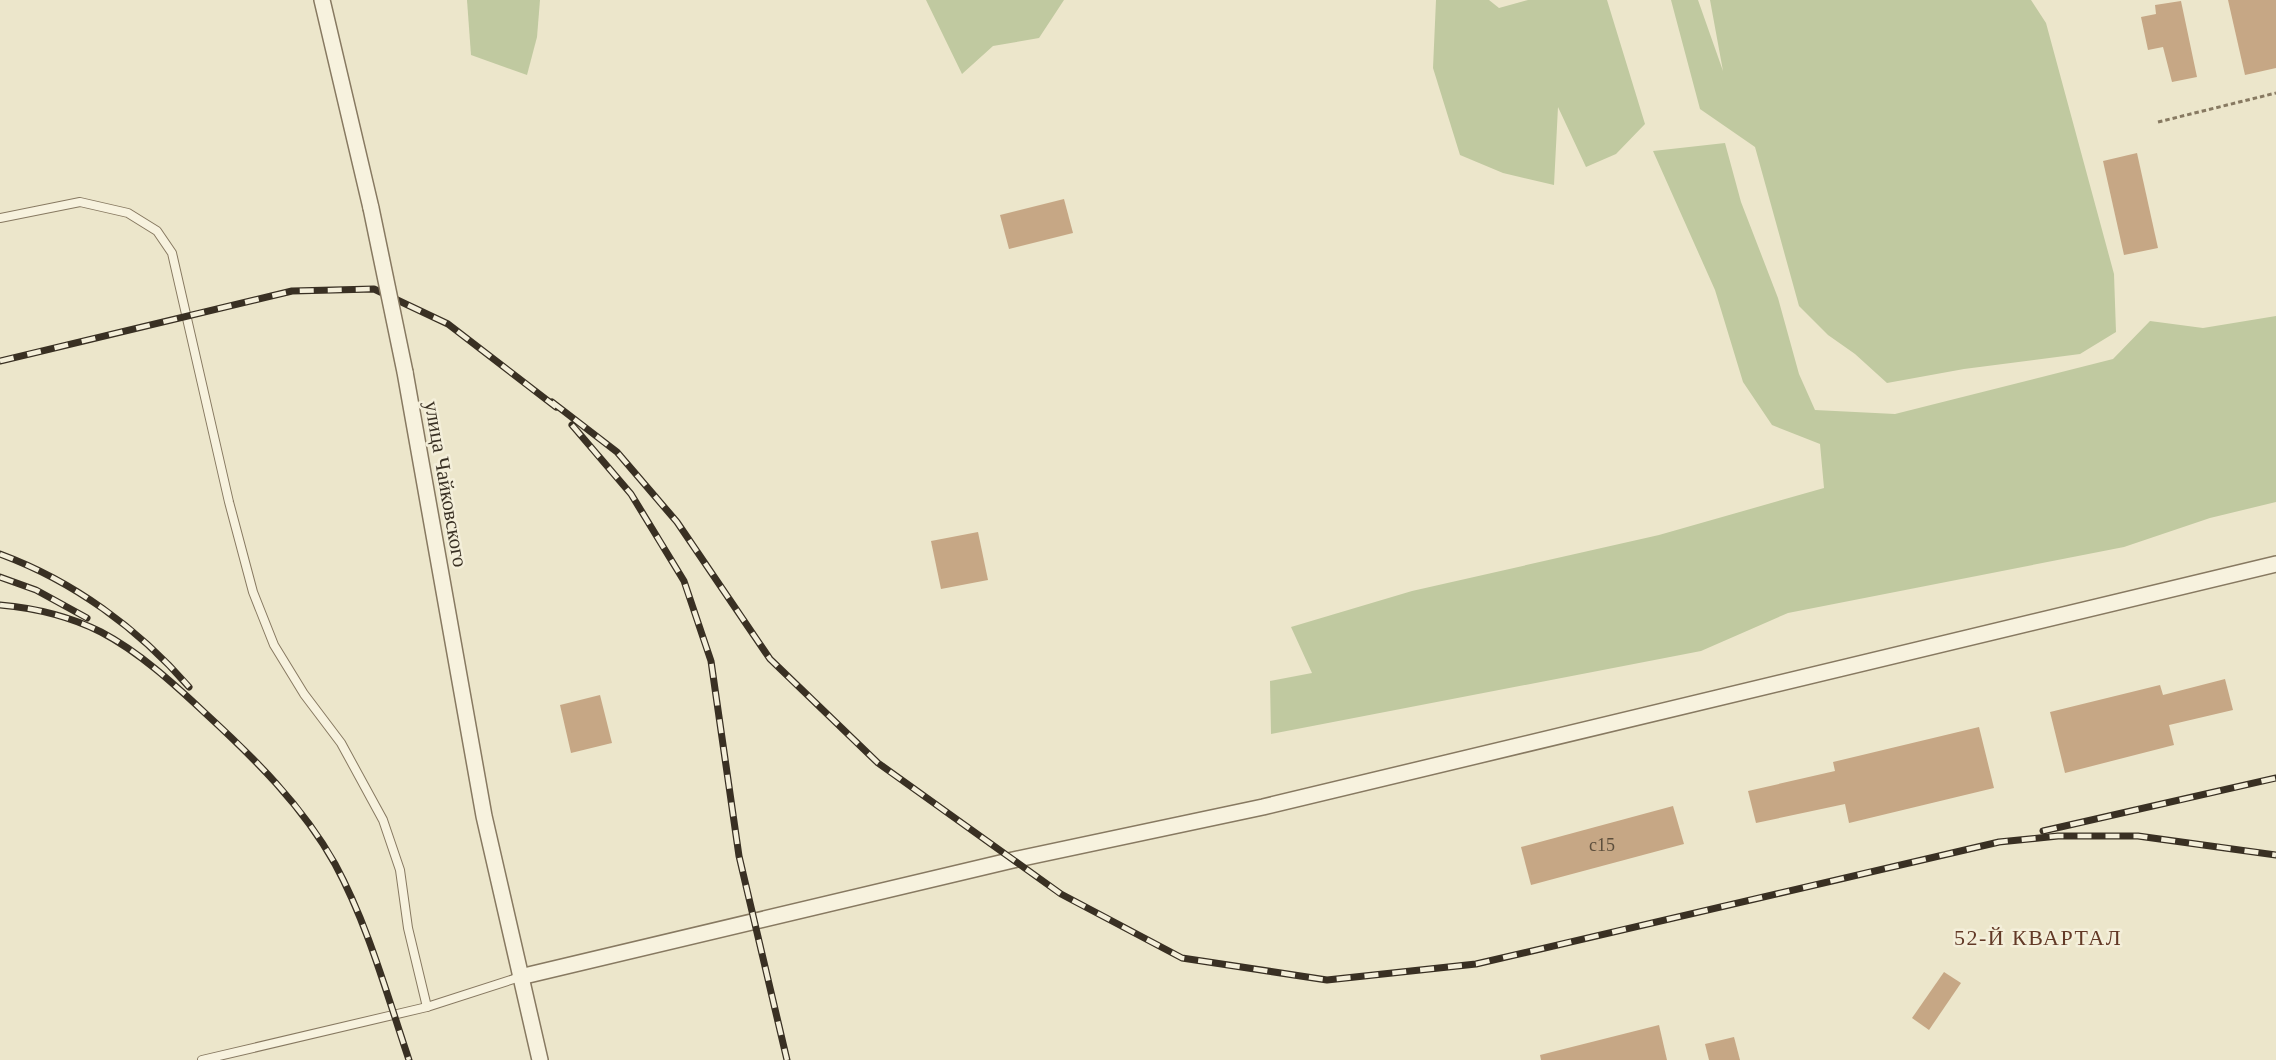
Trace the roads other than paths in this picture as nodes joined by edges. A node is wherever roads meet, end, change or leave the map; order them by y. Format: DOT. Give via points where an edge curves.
graph roads {
  1 [pos="322,0"];
  2 [pos="0,218"];
  3 [pos="2276,564"];
  4 [pos="520,976"];
  5 [pos="427,1007"];
  6 [pos="202,1060"];
  7 [pos="540,1060"];
  1 -- 4 [label="street, улица Чайковского, bridge" via="405,372 484,816"];
  2 -- 5 [label="lane" via="80,202 128,213 157,231 172,253 253,592 274,645 341,743 382,820 400,870 408,928"];
  3 -- 4 [label="street" via="1275,804 1013,860"];
  4 -- 5 [label="lane"];
  4 -- 7 [label="street, улица Чайковского"];
  5 -- 6 [label="lane"];
}
